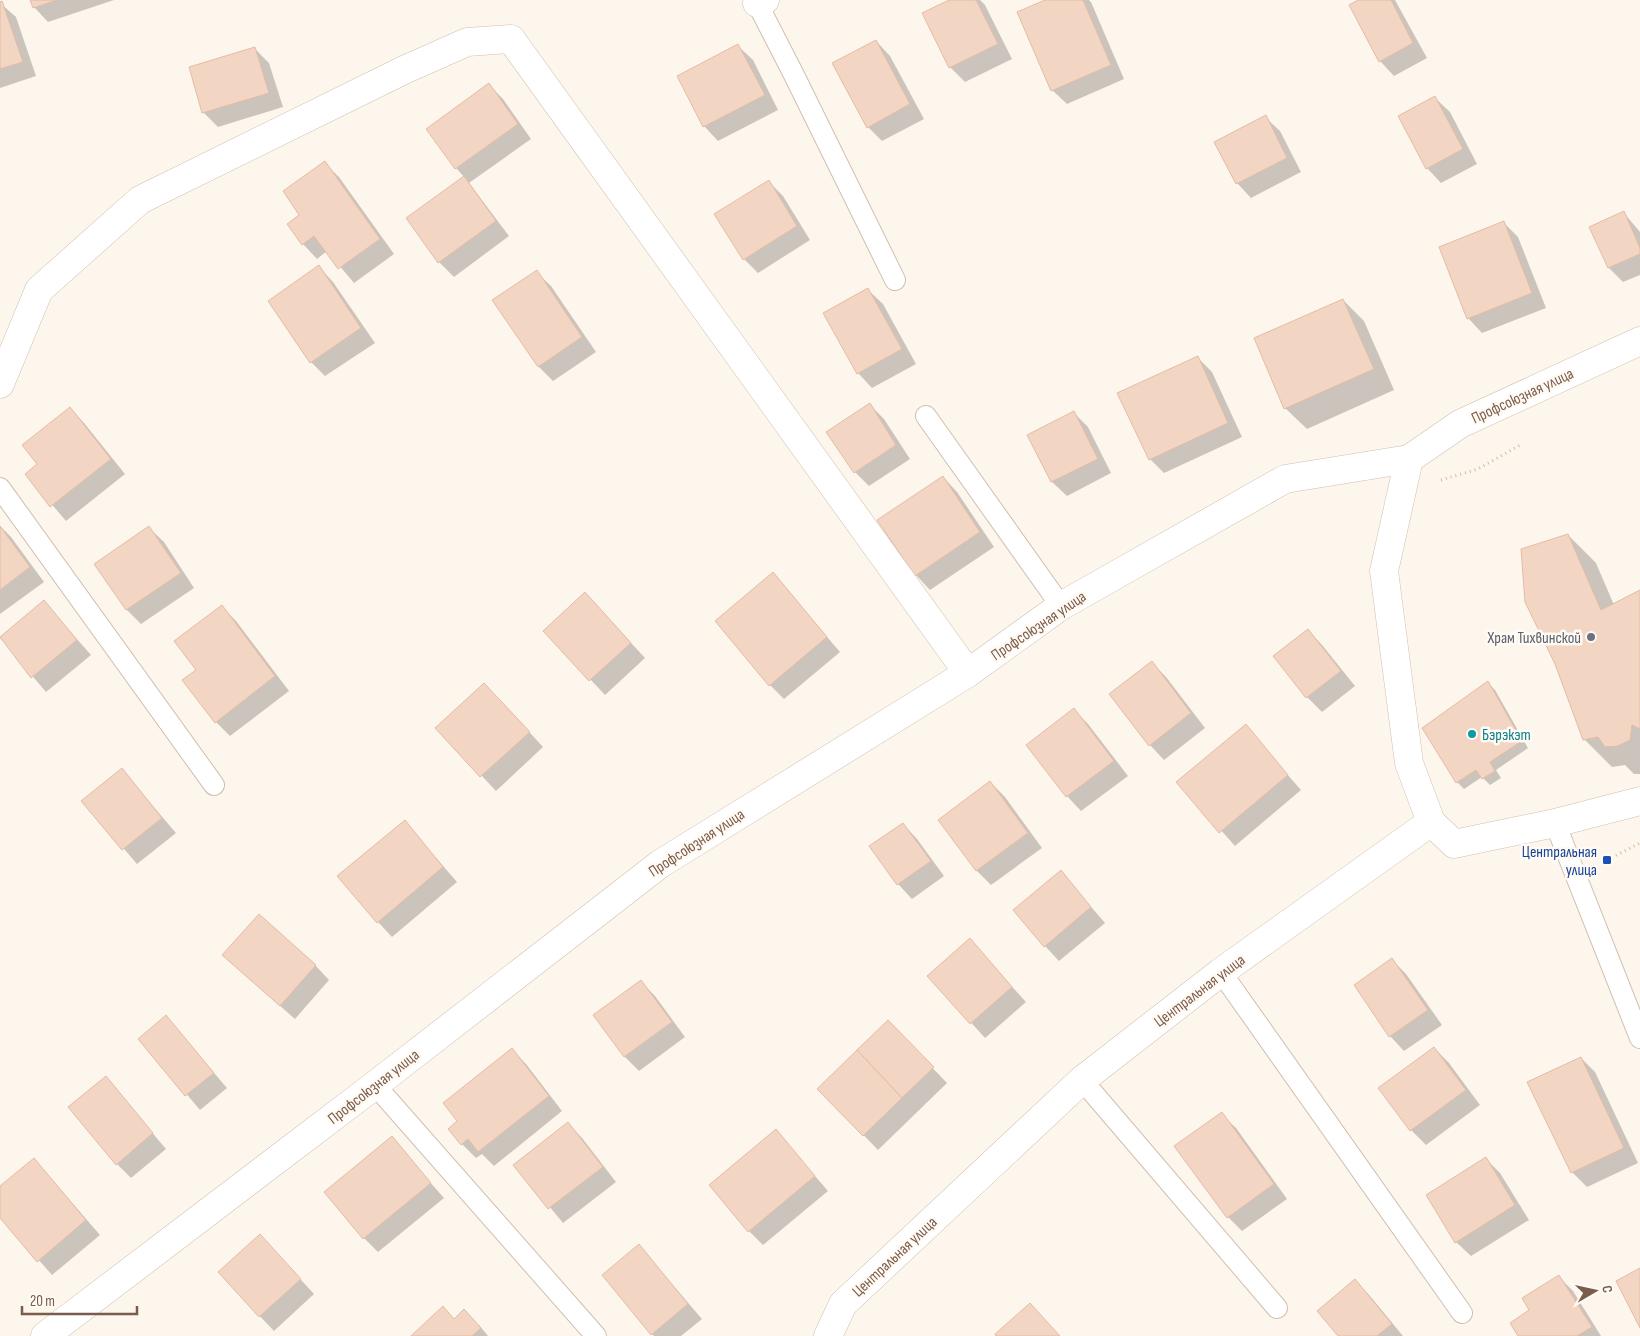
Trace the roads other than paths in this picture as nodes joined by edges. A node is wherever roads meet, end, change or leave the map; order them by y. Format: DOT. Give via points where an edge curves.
graph roads {
  1 [pos="761,2"];
  2 [pos="895,280"];
  3 [pos="1640,341"];
  4 [pos="0,384"];
  5 [pos="926,416"];
  6 [pos="1409,459"];
  7 [pos="0,488"];
  8 [pos="1060,606"];
  9 [pos="968,673"];
  10 [pos="214,785"];
  11 [pos="1640,801"];
  12 [pos="1431,822"];
  13 [pos="1555,823"];
  14 [pos="1221,972"];
  15 [pos="1640,1038"];
  16 [pos="1082,1080"];
  17 [pos="375,1085"];
  18 [pos="1276,1308"];
  19 [pos="1462,1313"];
  20 [pos="45,1336"];
  21 [pos="596,1336"];
  22 [pos="828,1336"];
  1 -- 2 [label="lane"];
  3 -- 6 [label="street, Профсоюзная улица" via="1460,424"];
  4 -- 9 [label="street" via="39,290 140,200 404,70 468,42 511,39"];
  5 -- 8 [label="lane"];
  6 -- 8 [label="street, Профсоюзная улица" via="1285,479"];
  6 -- 12 [label="street" via="1384,571 1409,763"];
  7 -- 10 [label="lane"];
  8 -- 9 [label="street, Профсоюзная улица"];
  9 -- 17 [label="street, Профсоюзная улица" via="660,864"];
  11 -- 13 [label="street"];
  12 -- 13 [label="street" via="1454,844"];
  12 -- 14 [label="street, Центральная улица"];
  13 -- 15 [label="lane"];
  14 -- 16 [label="street, Центральная улица"];
  14 -- 19 [label="lane"];
  16 -- 18 [label="lane"];
  16 -- 22 [label="street, Центральная улица" via="843,1304"];
  17 -- 20 [label="street, Профсоюзная улица"];
  17 -- 21 [label="lane"];
}
